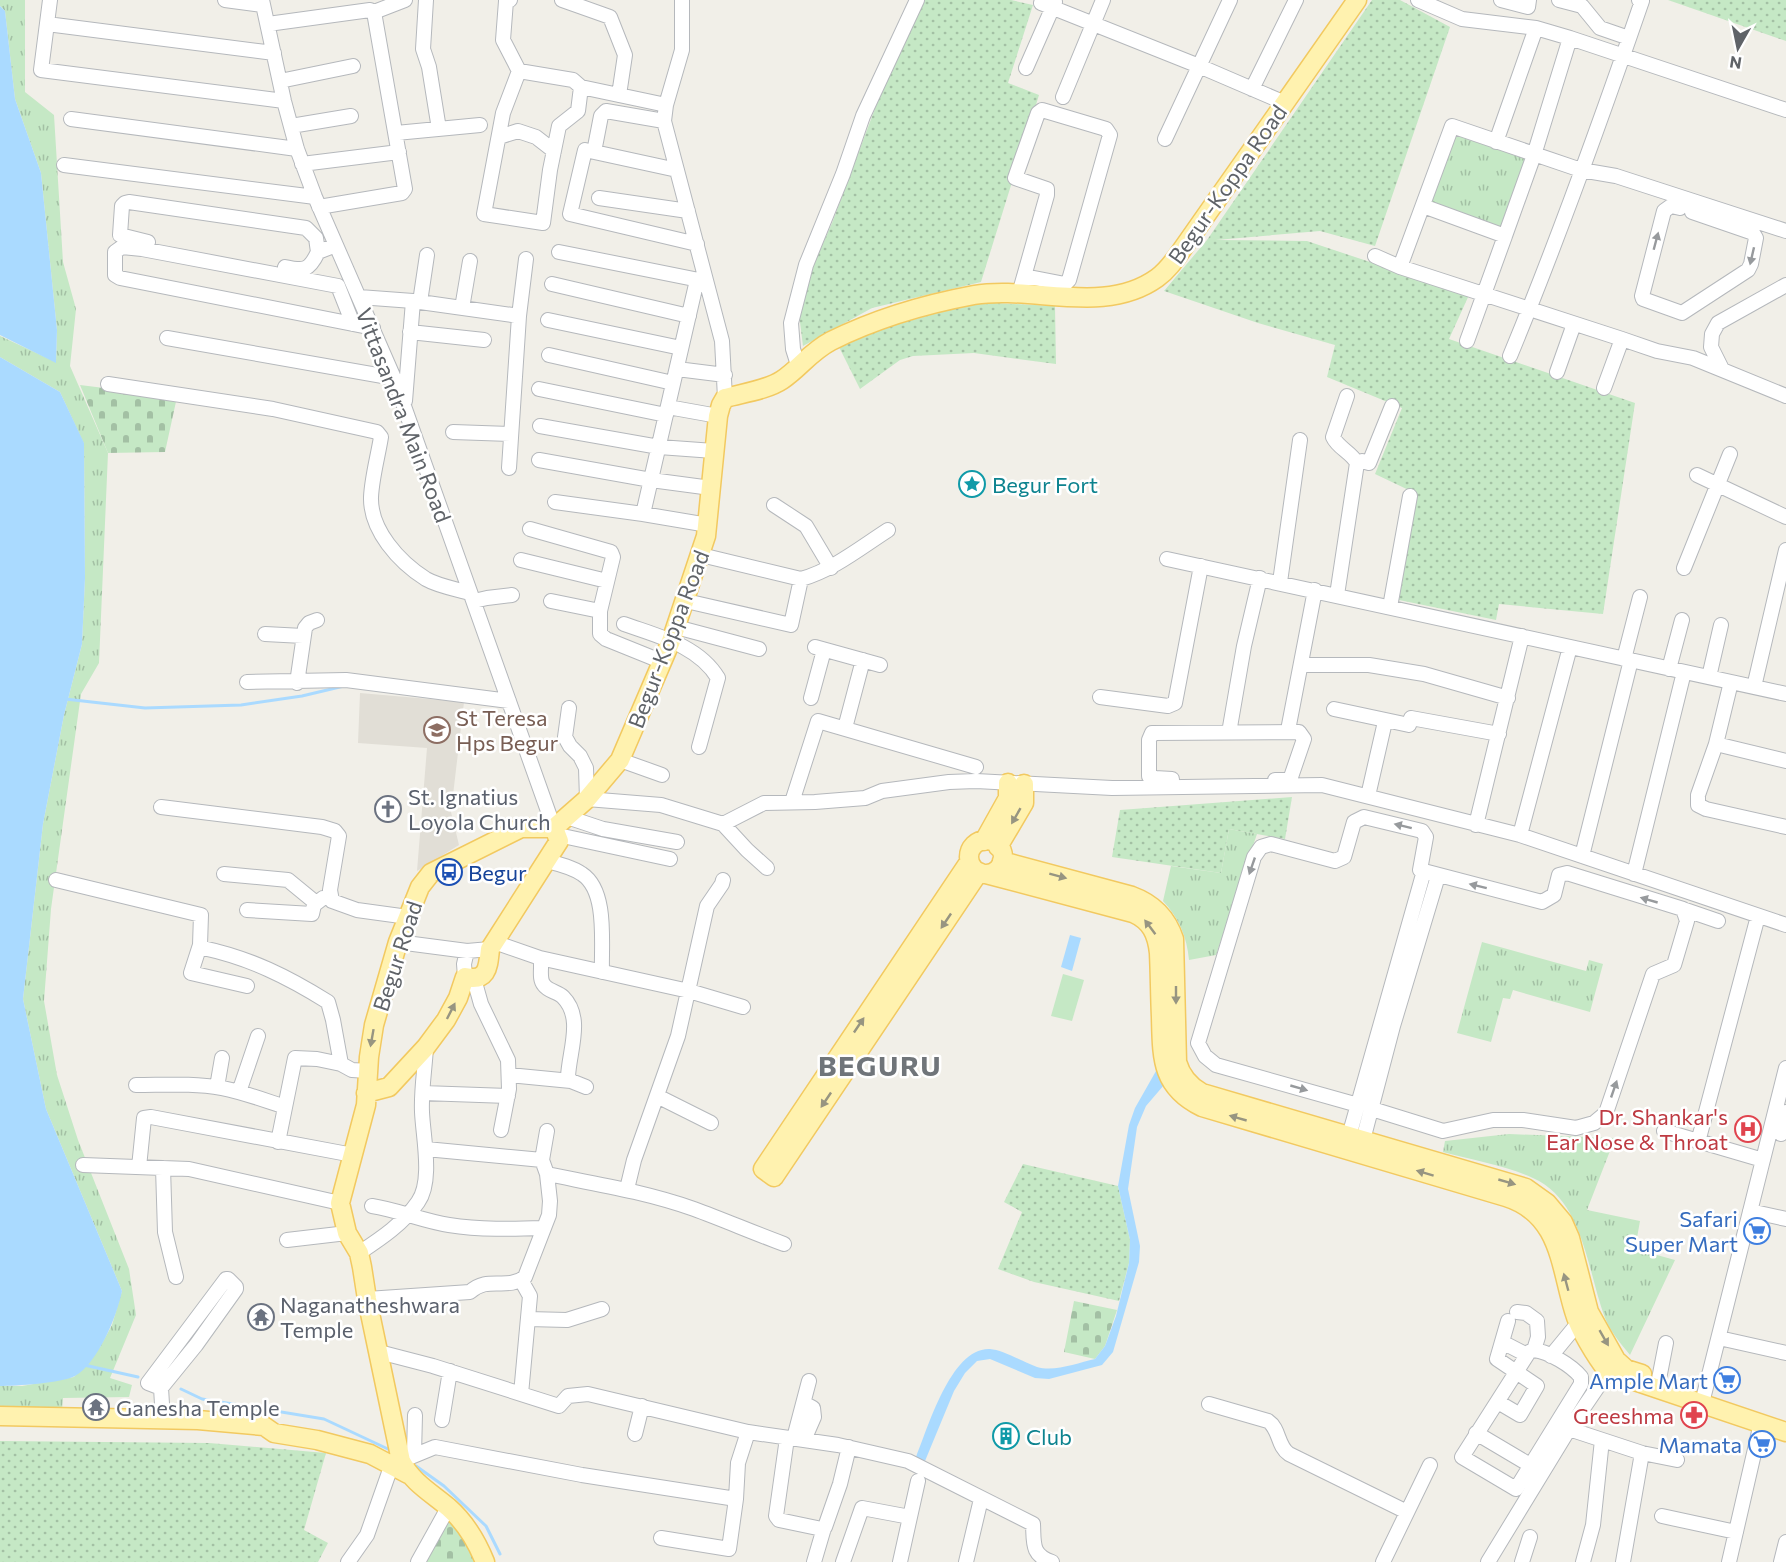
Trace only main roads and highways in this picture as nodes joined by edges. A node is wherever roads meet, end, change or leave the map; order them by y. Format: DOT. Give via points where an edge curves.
graph roads {
  1 [pos="1357,0"];
  2 [pos="1016,783"];
  3 [pos="560,827"];
  4 [pos="995,849"];
  5 [pos="978,869"];
  6 [pos="1167,952"];
  7 [pos="366,1093"];
  8 [pos="1287,1124"];
  9 [pos="1563,1241"];
  10 [pos="1612,1366"];
  11 [pos="1703,1398"];
  12 [pos="0,1416"];
  13 [pos="1763,1418"];
  14 [pos="1786,1421"];
  15 [pos="135,1425"];
  16 [pos="0,1427"];
  17 [pos="1786,1432"];
  18 [pos="274,1433"];
  19 [pos="404,1463"];
  20 [pos="485,1562"];
  1 -- 3 [label="main road, Begur-Koppa Road" via="1181,252 1157,278 1134,290 1109,296 1073,297 1021,285 1002,293 971,296 887,318 829,342 776,384 726,398 718,416 708,525 674,634 620,760"];
  2 -- 4 [label="main road" via="1024,803"];
  7 -- 3 [label="main road, one-way" via="389,1087 446,1020 469,978 483,975 492,945 559,841"];
  3 -- 7 [label="main road, Begur Road, one-way" via="521,828 430,873 420,887 398,942 374,1025"];
  4 -- 5 [label="main road" via="997,870"];
  4 -- 5 [label="main road" via="972,848 969,852"];
  4 -- 6 [label="main road, one-way" via="1140,899 1164,918 1174,939"];
  5 -- 5 [label="main road, one-way" via="774,1177 763,1169"];
  6 -- 5 [label="main road, one-way" via="1153,929 1139,916"];
  6 -- 8 [label="main road" via="1176,1054 1182,1075 1202,1093"];
  7 -- 19 [label="main road, Begur Road" via="340,1203 347,1233 359,1253"];
  9 -- 8 [label="main road, one-way" via="1539,1216 1513,1199"];
  8 -- 9 [label="main road, one-way" via="1356,1138 1526,1188 1563,1222"];
  9 -- 10 [label="main road, one-way"];
  10 -- 9 [label="main road, one-way" via="1600,1363 1575,1314"];
  10 -- 11 [label="main road"];
  10 -- 11 [label="main road" via="1659,1379"];
  11 -- 13 [label="main road"];
  12 -- 15 [label="main road"];
  13 -- 14 [label="main road"];
  13 -- 17 [label="main road"];
  15 -- 16 [label="main road"];
  15 -- 18 [label="main road" via="263,1438"];
  15 -- 18 [label="main road" via="198,1420 264,1425"];
  18 -- 19 [label="main road" via="341,1445"];
  19 -- 20 [label="main road" via="471,1534"];
}
